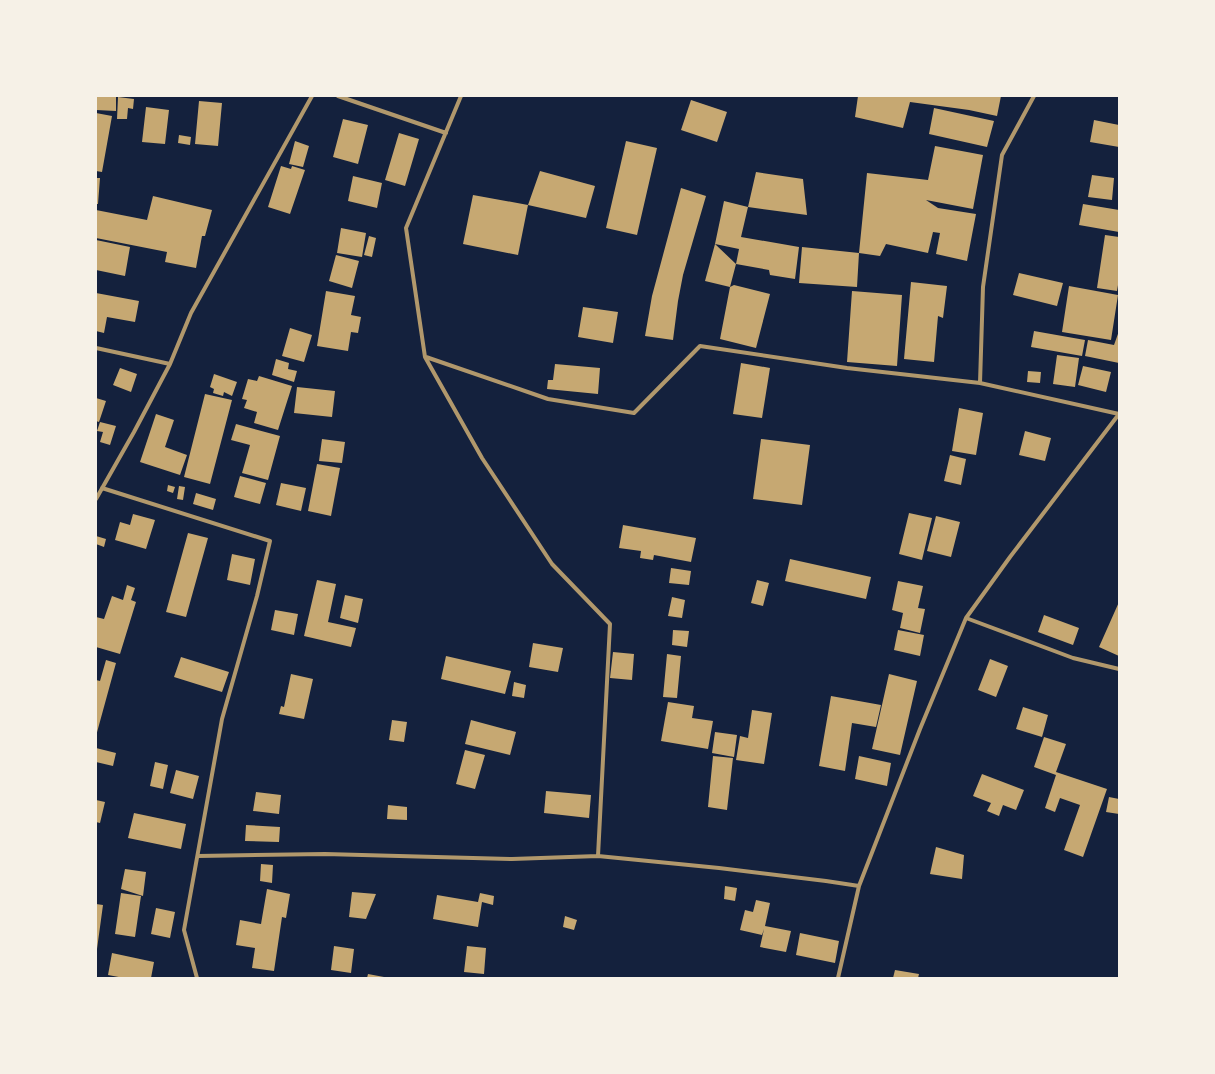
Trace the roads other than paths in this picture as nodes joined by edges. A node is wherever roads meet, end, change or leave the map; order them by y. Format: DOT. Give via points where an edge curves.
graph roads {
  1 [pos="312,96"];
  2 [pos="338,96"];
  3 [pos="461,96"];
  4 [pos="1034,96"];
  5 [pos="446,133"];
  6 [pos="96,348"];
  7 [pos="425,357"];
  8 [pos="170,364"];
  9 [pos="980,383"];
  10 [pos="1119,414"];
  11 [pos="102,488"];
  12 [pos="96,499"];
  13 [pos="966,618"];
  14 [pos="1119,669"];
  15 [pos="198,856"];
  16 [pos="598,856"];
  17 [pos="859,886"];
  18 [pos="197,978"];
  19 [pos="838,978"];
  1 -- 8 [label="street" via="191,314"];
  2 -- 5 [label="street"];
  3 -- 5 [label="street"];
  4 -- 9 [label="street" via="1002,155 983,287"];
  5 -- 7 [label="street" via="406,228"];
  6 -- 8 [label="street"];
  7 -- 9 [label="street" via="548,399 634,413 700,346 847,368"];
  7 -- 16 [label="street" via="482,458 552,564 610,624"];
  8 -- 11 [label="street"];
  9 -- 10 [label="street"];
  10 -- 13 [label="street"];
  11 -- 12 [label="street"];
  11 -- 15 [label="street" via="270,540 222,719"];
  13 -- 14 [label="street" via="1073,658"];
  13 -- 17 [label="street"];
  15 -- 16 [label="street" via="325,854 512,859"];
  15 -- 18 [label="street" via="184,930"];
  16 -- 17 [label="street"];
  17 -- 19 [label="street"];
}
